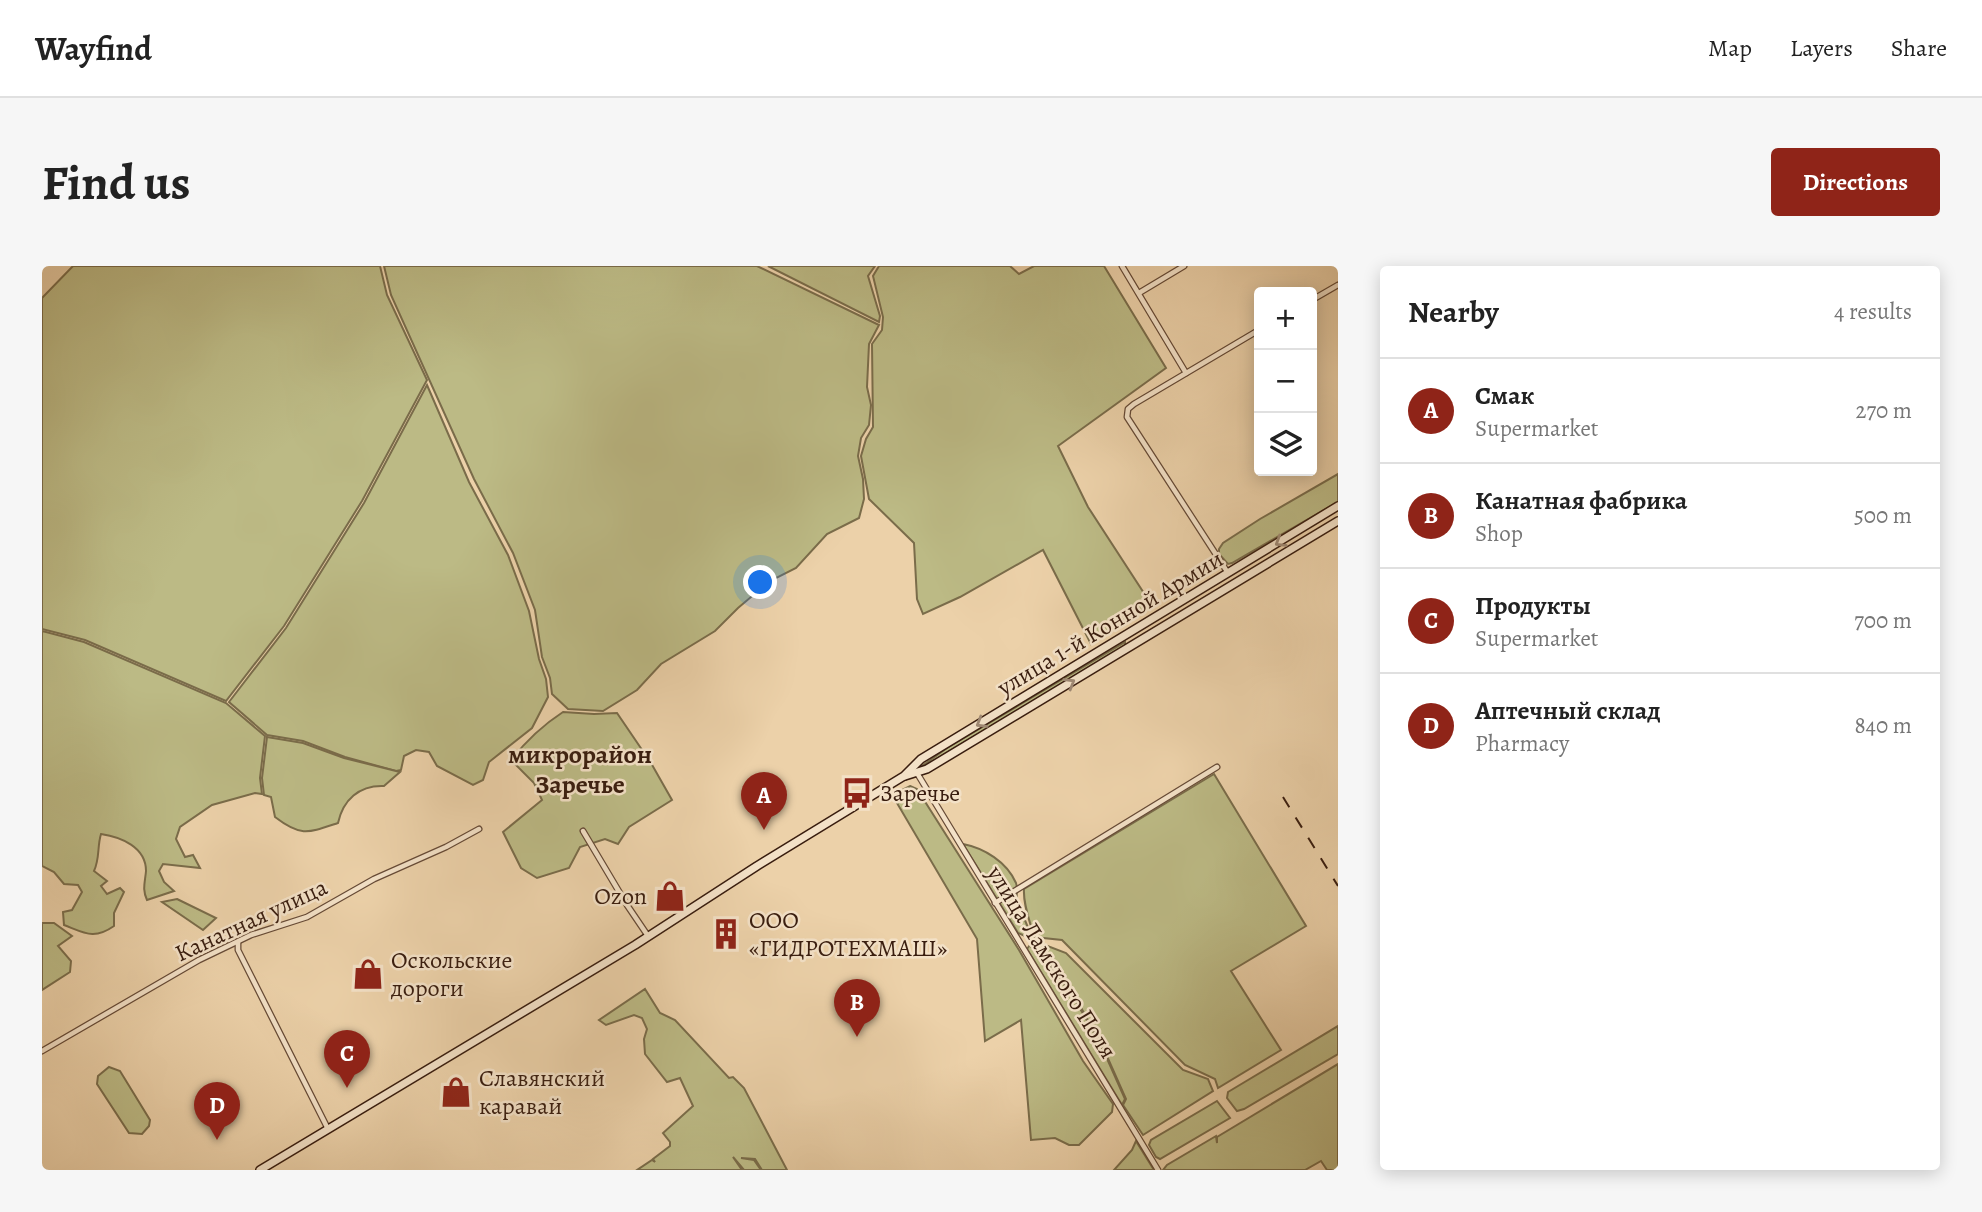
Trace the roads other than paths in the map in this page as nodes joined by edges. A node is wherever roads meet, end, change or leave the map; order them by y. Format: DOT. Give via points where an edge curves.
graph roads {
  1 [pos="1122,266"];
  2 [pos="1184,266"];
  3 [pos="1338,285"];
  4 [pos="1139,293"];
  5 [pos="1317,297"];
  6 [pos="1254,333"];
  7 [pos="1186,373"];
  8 [pos="1338,506"];
  9 [pos="1338,521"];
  10 [pos="1227,574"];
  11 [pos="1232,586"];
  12 [pos="1136,629"];
  13 [pos="1143,640"];
  14 [pos="1217,767"];
  15 [pos="917,772"];
  16 [pos="904,776"];
  17 [pos="479,829"];
  18 [pos="583,831"];
  19 [pos="995,903"];
  20 [pos="648,936"];
  21 [pos="239,942"];
  22 [pos="42,1051"];
  23 [pos="328,1129"];
  24 [pos="260,1170"];
  25 [pos="1158,1170"];
  1 -- 4 [label="street"];
  2 -- 4 [label="street"];
  3 -- 5 [label="street"];
  4 -- 7 [label="street"];
  6 -- 7 [label="street"];
  7 -- 10 [label="street" via="1134,404 1127,417"];
  8 -- 10 [label="main road, улица 1-й Конной Армии, one-way"];
  9 -- 11 [label="main road, улица 1-й Конной Армии"];
  10 -- 11 [label="main road"];
  10 -- 12 [label="main road, улица 1-й Конной Армии"];
  11 -- 13 [label="main road, улица 1-й Конной Армии"];
  12 -- 13 [label="main road"];
  12 -- 16 [label="main road, улица 1-й Конной Армии, one-way" via="921,760"];
  15 -- 13 [label="main road, улица 1-й Конной Армии, one-way"];
  14 -- 19 [label="street"];
  15 -- 16 [label="main road, улица 1-й Конной Армии"];
  15 -- 19 [label="street, улица Ламского Поля"];
  16 -- 20 [label="main road, улица 1-й Конной Армии"];
  17 -- 21 [label="street, Канатная улица" via="373,879 307,917"];
  18 -- 20 [label="street"];
  19 -- 25 [label="street, улица Ламского Поля"];
  20 -- 23 [label="main road, улица 1-й Конной Армии"];
  21 -- 22 [label="street, Канатная улица"];
  21 -- 23 [label="street" via="238,950"];
  23 -- 24 [label="main road, улица 1-й Конной Армии"];
}
